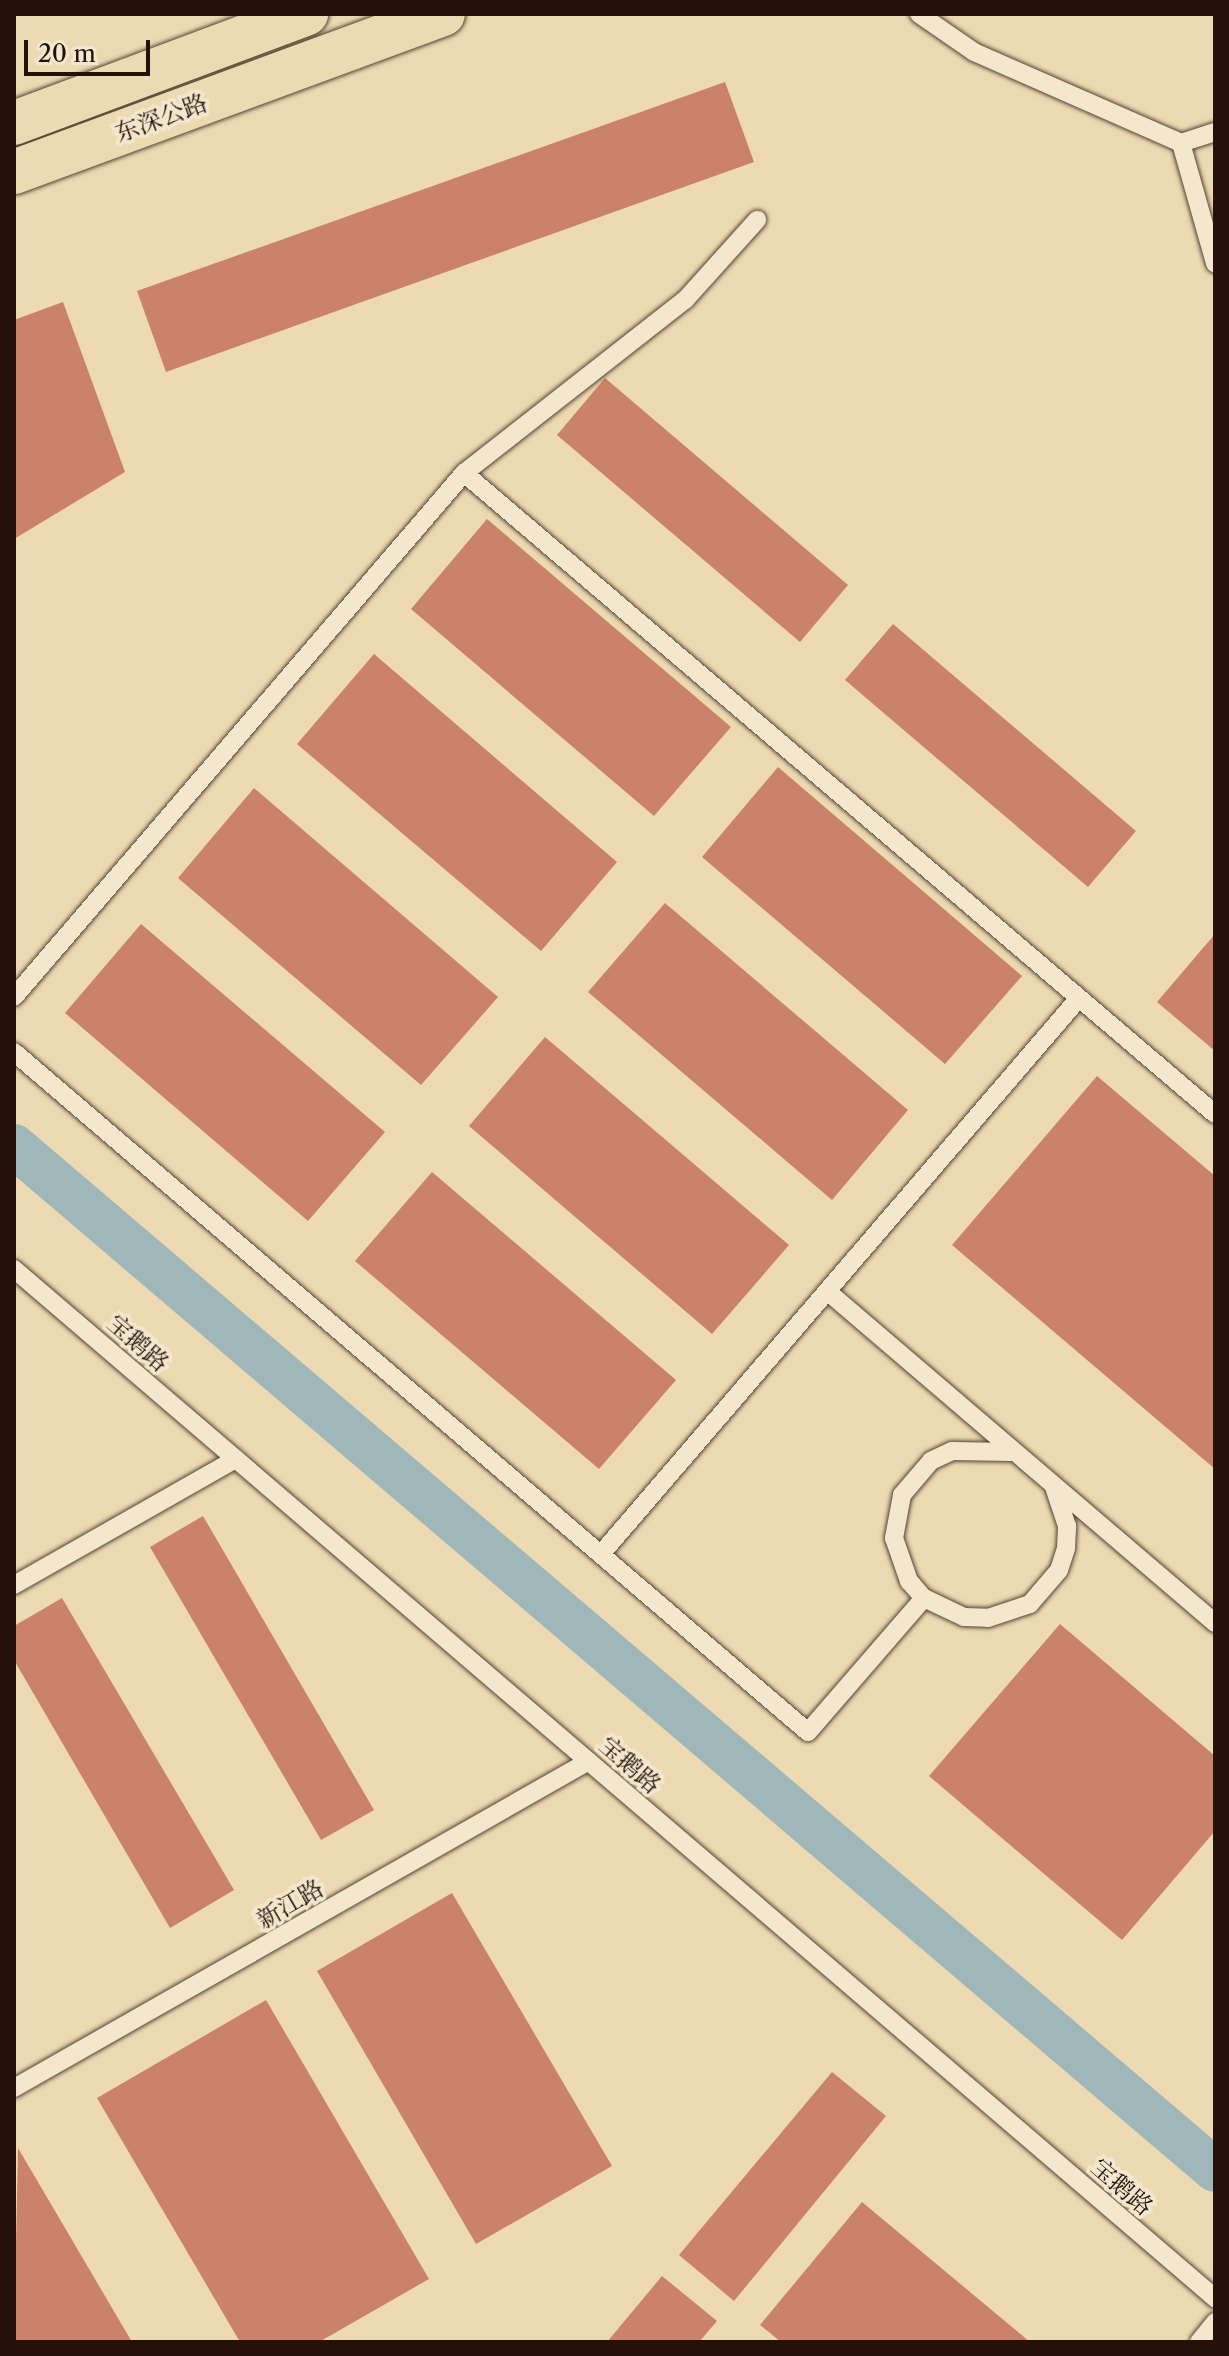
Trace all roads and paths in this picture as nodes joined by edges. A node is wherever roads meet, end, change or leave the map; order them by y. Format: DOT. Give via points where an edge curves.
graph roads {
  1 [pos="306,14"];
  2 [pos="443,14"];
  3 [pos="919,14"];
  4 [pos="14,123"];
  5 [pos="1215,132"];
  6 [pos="1181,143"];
  7 [pos="14,172"];
  8 [pos="757,220"];
  9 [pos="1215,263"];
  10 [pos="464,473"];
  11 [pos="14,997"];
  12 [pos="1079,998"];
  13 [pos="14,1052"];
  14 [pos="1215,1114"];
  15 [pos="14,1269"];
  16 [pos="827,1291"];
  17 [pos="1018,1454"];
  18 [pos="236,1459"];
  19 [pos="1052,1483"];
  20 [pos="601,1554"];
  21 [pos="14,1585"];
  22 [pos="924,1598"];
  23 [pos="1215,1623"];
  24 [pos="589,1761"];
  25 [pos="14,2088"];
  26 [pos="1215,2298"];
  27 [pos="1215,2322"];
  28 [pos="1199,2342"];
  1 -- 4 [label="highway, 东深公路"];
  2 -- 7 [label="highway, 东深公路"];
  3 -- 6 [label="lane" via="974,52"];
  5 -- 6 [label="lane"];
  6 -- 9 [label="lane"];
  8 -- 10 [label="lane" via="685,300"];
  10 -- 11 [label="lane"];
  10 -- 12 [label="lane"];
  12 -- 14 [label="lane"];
  12 -- 16 [label="lane"];
  13 -- 20 [label="lane"];
  15 -- 18 [label="lane, 宝鹅路"];
  16 -- 17 [label="lane"];
  16 -- 20 [label="lane"];
  17 -- 19 [label="lane"];
  17 -- 22 [label="lane" via="974,1446 952,1451 923,1468 902,1495 894,1538 909,1581"];
  18 -- 21 [label="lane"];
  18 -- 24 [label="lane, 宝鹅路"];
  19 -- 22 [label="lane" via="1067,1526 1066,1548 1059,1570 1030,1604 988,1618 964,1617"];
  19 -- 23 [label="lane"];
  20 -- 22 [label="lane" via="808,1732"];
  24 -- 25 [label="lane, 新江路"];
  24 -- 26 [label="lane, 宝鹅路"];
  27 -- 28 [label="lane"];
}
